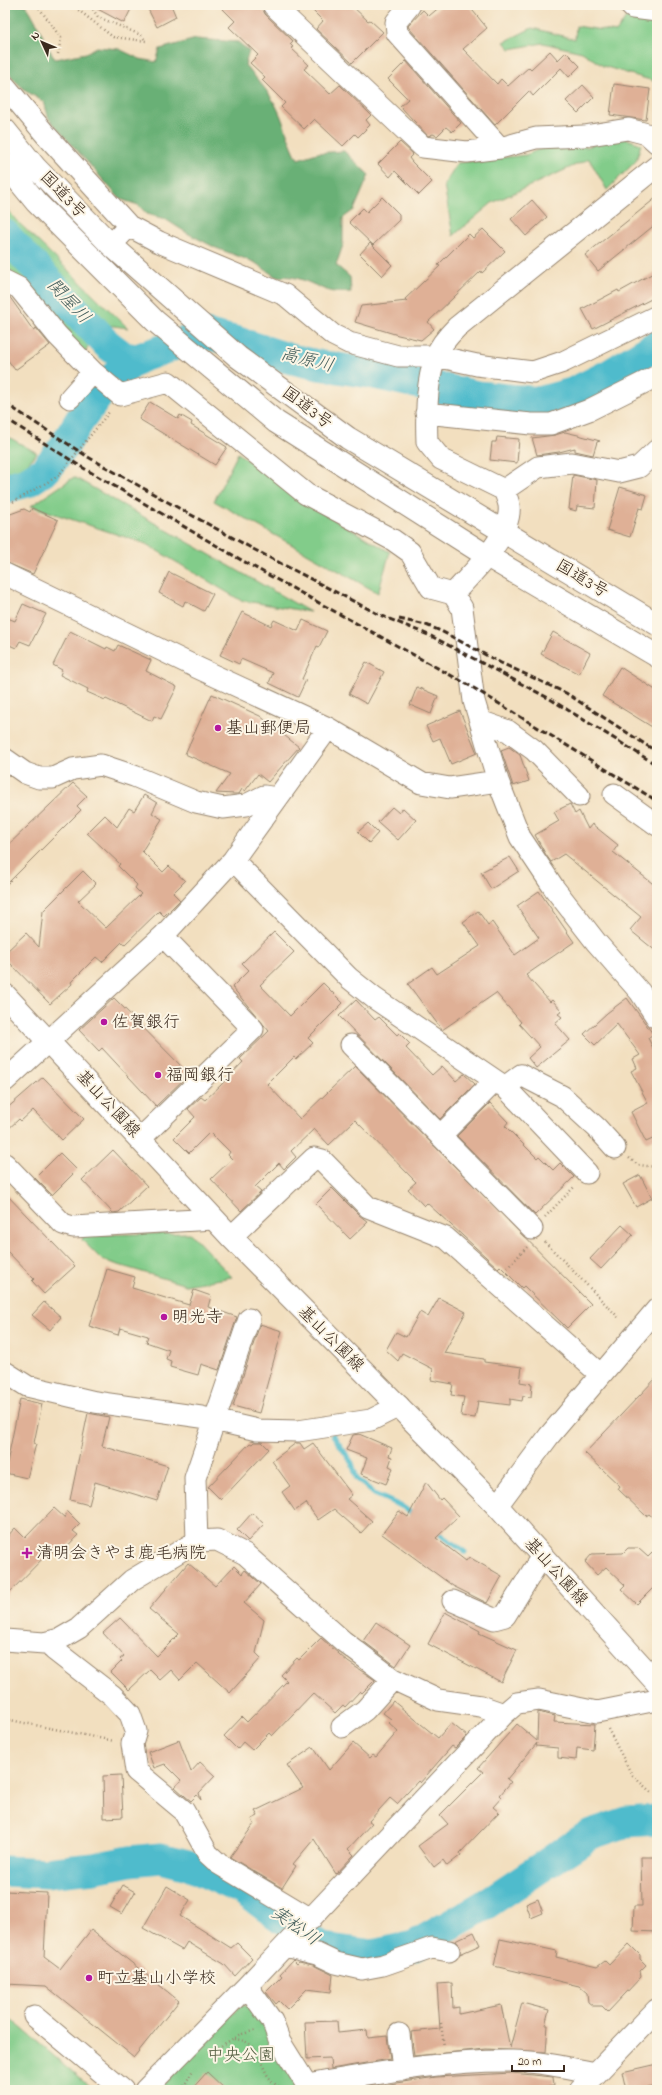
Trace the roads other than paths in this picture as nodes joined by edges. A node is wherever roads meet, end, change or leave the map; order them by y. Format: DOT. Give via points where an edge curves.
graph roads {
  1 [pos="273,5"];
  2 [pos="410,5"];
  3 [pos="630,5"];
  4 [pos="657,11"];
  5 [pos="5,86"];
  6 [pos="5,130"];
  7 [pos="657,142"];
  8 [pos="500,148"];
  9 [pos="5,164"];
  10 [pos="657,166"];
  11 [pos="130,226"];
  12 [pos="111,245"];
  13 [pos="5,281"];
  14 [pos="657,316"];
  15 [pos="434,361"];
  16 [pos="93,372"];
  17 [pos="657,376"];
  18 [pos="70,398"];
  19 [pos="426,410"];
  20 [pos="657,450"];
  21 [pos="504,490"];
  22 [pos="503,533"];
  23 [pos="487,556"];
  24 [pos="5,574"];
  25 [pos="454,594"];
  26 [pos="657,624"];
  27 [pos="657,656"];
  28 [pos="480,721"];
  29 [pos="328,728"];
  30 [pos="5,759"];
  31 [pos="498,781"];
  32 [pos="614,794"];
  33 [pos="579,796"];
  34 [pos="277,798"];
  35 [pos="657,825"];
  36 [pos="233,860"];
  37 [pos="163,936"];
  38 [pos="5,995"];
  39 [pos="657,1018"];
  40 [pos="49,1041"];
  41 [pos="351,1045"];
  42 [pos="5,1081"];
  43 [pos="500,1084"];
  44 [pos="440,1136"];
  45 [pos="140,1139"];
  46 [pos="615,1148"];
  47 [pos="5,1164"];
  48 [pos="587,1173"];
  49 [pos="214,1219"];
  50 [pos="536,1232"];
  51 [pos="231,1237"];
  52 [pos="657,1308"];
  53 [pos="249,1320"];
  54 [pos="601,1375"];
  55 [pos="9,1381"];
  56 [pos="398,1406"];
  57 [pos="214,1420"];
  58 [pos="497,1506"];
  59 [pos="197,1540"];
  60 [pos="542,1556"];
  61 [pos="453,1601"];
  62 [pos="5,1640"];
  63 [pos="51,1642"];
  64 [pos="393,1679"];
  65 [pos="657,1683"];
  66 [pos="657,1700"];
  67 [pos="504,1714"];
  68 [pos="342,1727"];
  69 [pos="311,1919"];
  70 [pos="285,1946"];
  71 [pos="449,1951"];
  72 [pos="248,1986"];
  73 [pos="657,2010"];
  74 [pos="34,2016"];
  75 [pos="399,2034"];
  76 [pos="403,2070"];
  77 [pos="596,2073"];
  78 [pos="308,2087"];
  79 [pos="123,2090"];
  80 [pos="145,2090"];
  81 [pos="580,2090"];
  1 -- 8 [label="street" via="423,147 467,152"];
  2 -- 8 [label="street" via="396,22 397,33"];
  3 -- 4 [label="street" via="633,8"];
  5 -- 11 [label="street" via="46,135"];
  6 -- 12 [label="main road, 国道3号" via="35,166"];
  7 -- 8 [label="street" via="647,134 628,129 584,136 536,138"];
  9 -- 23 [label="main road, 国道3号" via="36,202 156,321 276,422"];
  10 -- 15 [label="street" via="457,327 446,339"];
  11 -- 12 [label="street"];
  11 -- 15 [label="street" via="159,242 285,295 333,335 349,343 398,356"];
  12 -- 22 [label="main road, 国道3号" via="238,357 348,438"];
  13 -- 16 [label="street" via="19,288 57,335"];
  14 -- 15 [label="street" via="563,362 533,372"];
  15 -- 19 [label="street"];
  16 -- 18 [label="street"];
  16 -- 25 [label="street" via="120,395 168,382 306,494 393,540 410,552 431,588"];
  17 -- 19 [label="street" via="589,410 551,424 531,424"];
  19 -- 21 [label="street" via="427,442 441,459"];
  20 -- 21 [label="street" via="639,467 619,472 572,463 538,467"];
  21 -- 22 [label="street" via="509,506"];
  22 -- 23 [label="street"];
  22 -- 26 [label="main road, 国道3号"];
  23 -- 25 [label="street"];
  23 -- 27 [label="main road, 国道3号"];
  24 -- 29 [label="street"];
  25 -- 28 [label="street" via="462,608 470,676"];
  28 -- 31 [label="street"];
  28 -- 33 [label="street" via="508,731 534,750"];
  29 -- 31 [label="street" via="421,783 450,788"];
  29 -- 34 [label="street"];
  30 -- 34 [label="street" via="25,773 39,778 53,778 73,769 101,765 196,802 223,808 246,805 264,796"];
  31 -- 39 [label="street" via="520,837 554,888 596,942 640,992"];
  32 -- 35 [label="street"];
  34 -- 36 [label="street"];
  36 -- 37 [label="street"];
  36 -- 43 [label="street" via="349,978 374,998"];
  37 -- 40 [label="street"];
  37 -- 45 [label="street" via="253,1029"];
  38 -- 40 [label="main road, 基山公園線"];
  40 -- 42 [label="street"];
  40 -- 45 [label="main road, 基山公園線"];
  41 -- 44 [label="street"];
  43 -- 44 [label="street"];
  43 -- 46 [label="street" via="521,1074 562,1096"];
  43 -- 48 [label="street"];
  44 -- 50 [label="street"];
  45 -- 49 [label="main road, 基山公園線"];
  47 -- 49 [label="street" via="63,1224 72,1227"];
  49 -- 51 [label="main road, 基山公園線"];
  51 -- 54 [label="street" via="314,1158 322,1160 368,1207 446,1238"];
  51 -- 56 [label="main road, 基山公園線"];
  52 -- 54 [label="street"];
  53 -- 57 [label="street"];
  54 -- 58 [label="street" via="549,1436"];
  55 -- 57 [label="street" via="95,1402"];
  56 -- 57 [label="street" via="372,1420 298,1431 257,1430"];
  56 -- 58 [label="main road, 基山公園線"];
  57 -- 59 [label="street" via="195,1478"];
  58 -- 60 [label="main road, 基山公園線"];
  59 -- 63 [label="street" via="132,1580 79,1628"];
  59 -- 64 [label="street" via="217,1540 245,1554 343,1641"];
  60 -- 61 [label="street" via="505,1616 494,1619"];
  60 -- 65 [label="main road, 基山公園線"];
  62 -- 63 [label="street"];
  63 -- 69 [label="street" via="54,1650 112,1695 130,1714 136,1731 132,1744 136,1771 184,1811 208,1854 219,1864"];
  64 -- 67 [label="street" via="438,1700 481,1706"];
  64 -- 68 [label="street" via="365,1710"];
  66 -- 67 [label="street" via="597,1712 539,1700 517,1703"];
  67 -- 69 [label="street"];
  69 -- 70 [label="street"];
  70 -- 71 [label="street" via="362,1969 390,1963 432,1948"];
  70 -- 72 [label="street"];
  72 -- 78 [label="street" via="272,2021 280,2042"];
  72 -- 80 [label="street"];
  73 -- 77 [label="main road"];
  74 -- 79 [label="street"];
  75 -- 76 [label="street"];
  76 -- 77 [label="street" via="474,2062 512,2061 541,2063"];
  76 -- 78 [label="street"];
  77 -- 81 [label="main road"];
}
